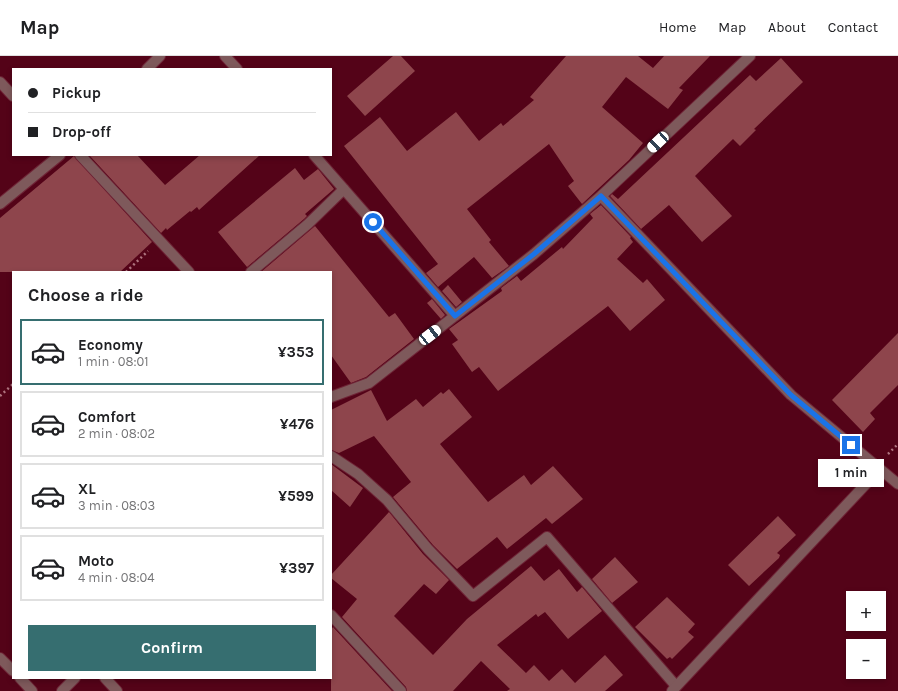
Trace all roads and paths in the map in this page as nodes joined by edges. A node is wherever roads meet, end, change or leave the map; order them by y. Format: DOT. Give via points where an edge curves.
graph roads {
  1 [pos="160,56"];
  2 [pos="225,56"];
  3 [pos="750,56"];
  4 [pos="148,68"];
  5 [pos="236,68"];
  6 [pos="0,82"];
  7 [pos="12,95"];
  8 [pos="59,156"];
  9 [pos="81,156"];
  10 [pos="315,156"];
  11 [pos="344,190"];
  12 [pos="601,196"];
  13 [pos="0,204"];
  14 [pos="160,240"];
  15 [pos="127,271"];
  16 [pos="188,271"];
  17 [pos="252,271"];
  18 [pos="455,316"];
  19 [pos="12,385"];
  20 [pos="0,396"];
  21 [pos="332,397"];
  22 [pos="332,457"];
  23 [pos="880,469"];
  24 [pos="898,484"];
  25 [pos="332,616"];
  26 [pos="0,658"];
  27 [pos="12,670"];
  28 [pos="21,679"];
  29 [pos="74,679"];
  30 [pos="106,679"];
  31 [pos="674,689"];
  32 [pos="32,691"];
  33 [pos="62,691"];
  34 [pos="118,691"];
  35 [pos="402,691"];
  1 -- 4 [label="street"];
  2 -- 5 [label="street"];
  3 -- 12 [label="street"];
  6 -- 7 [label="street"];
  8 -- 13 [label="street"];
  9 -- 14 [label="street"];
  10 -- 11 [label="street"];
  11 -- 17 [label="street"];
  11 -- 18 [label="street"];
  12 -- 18 [label="street" via="534,254"];
  12 -- 23 [label="street" via="791,395"];
  14 -- 15 [label="path"];
  14 -- 16 [label="street"];
  18 -- 21 [label="street" via="369,383"];
  19 -- 20 [label="path"];
  22 -- 31 [label="street" via="358,474 387,500 428,549 473,596 547,537"];
  23 -- 24 [label="street"];
  23 -- 31 [label="street"];
  25 -- 35 [label="street"];
  26 -- 27 [label="street"];
  28 -- 32 [label="street"];
  29 -- 33 [label="street"];
  30 -- 34 [label="street"];
}
